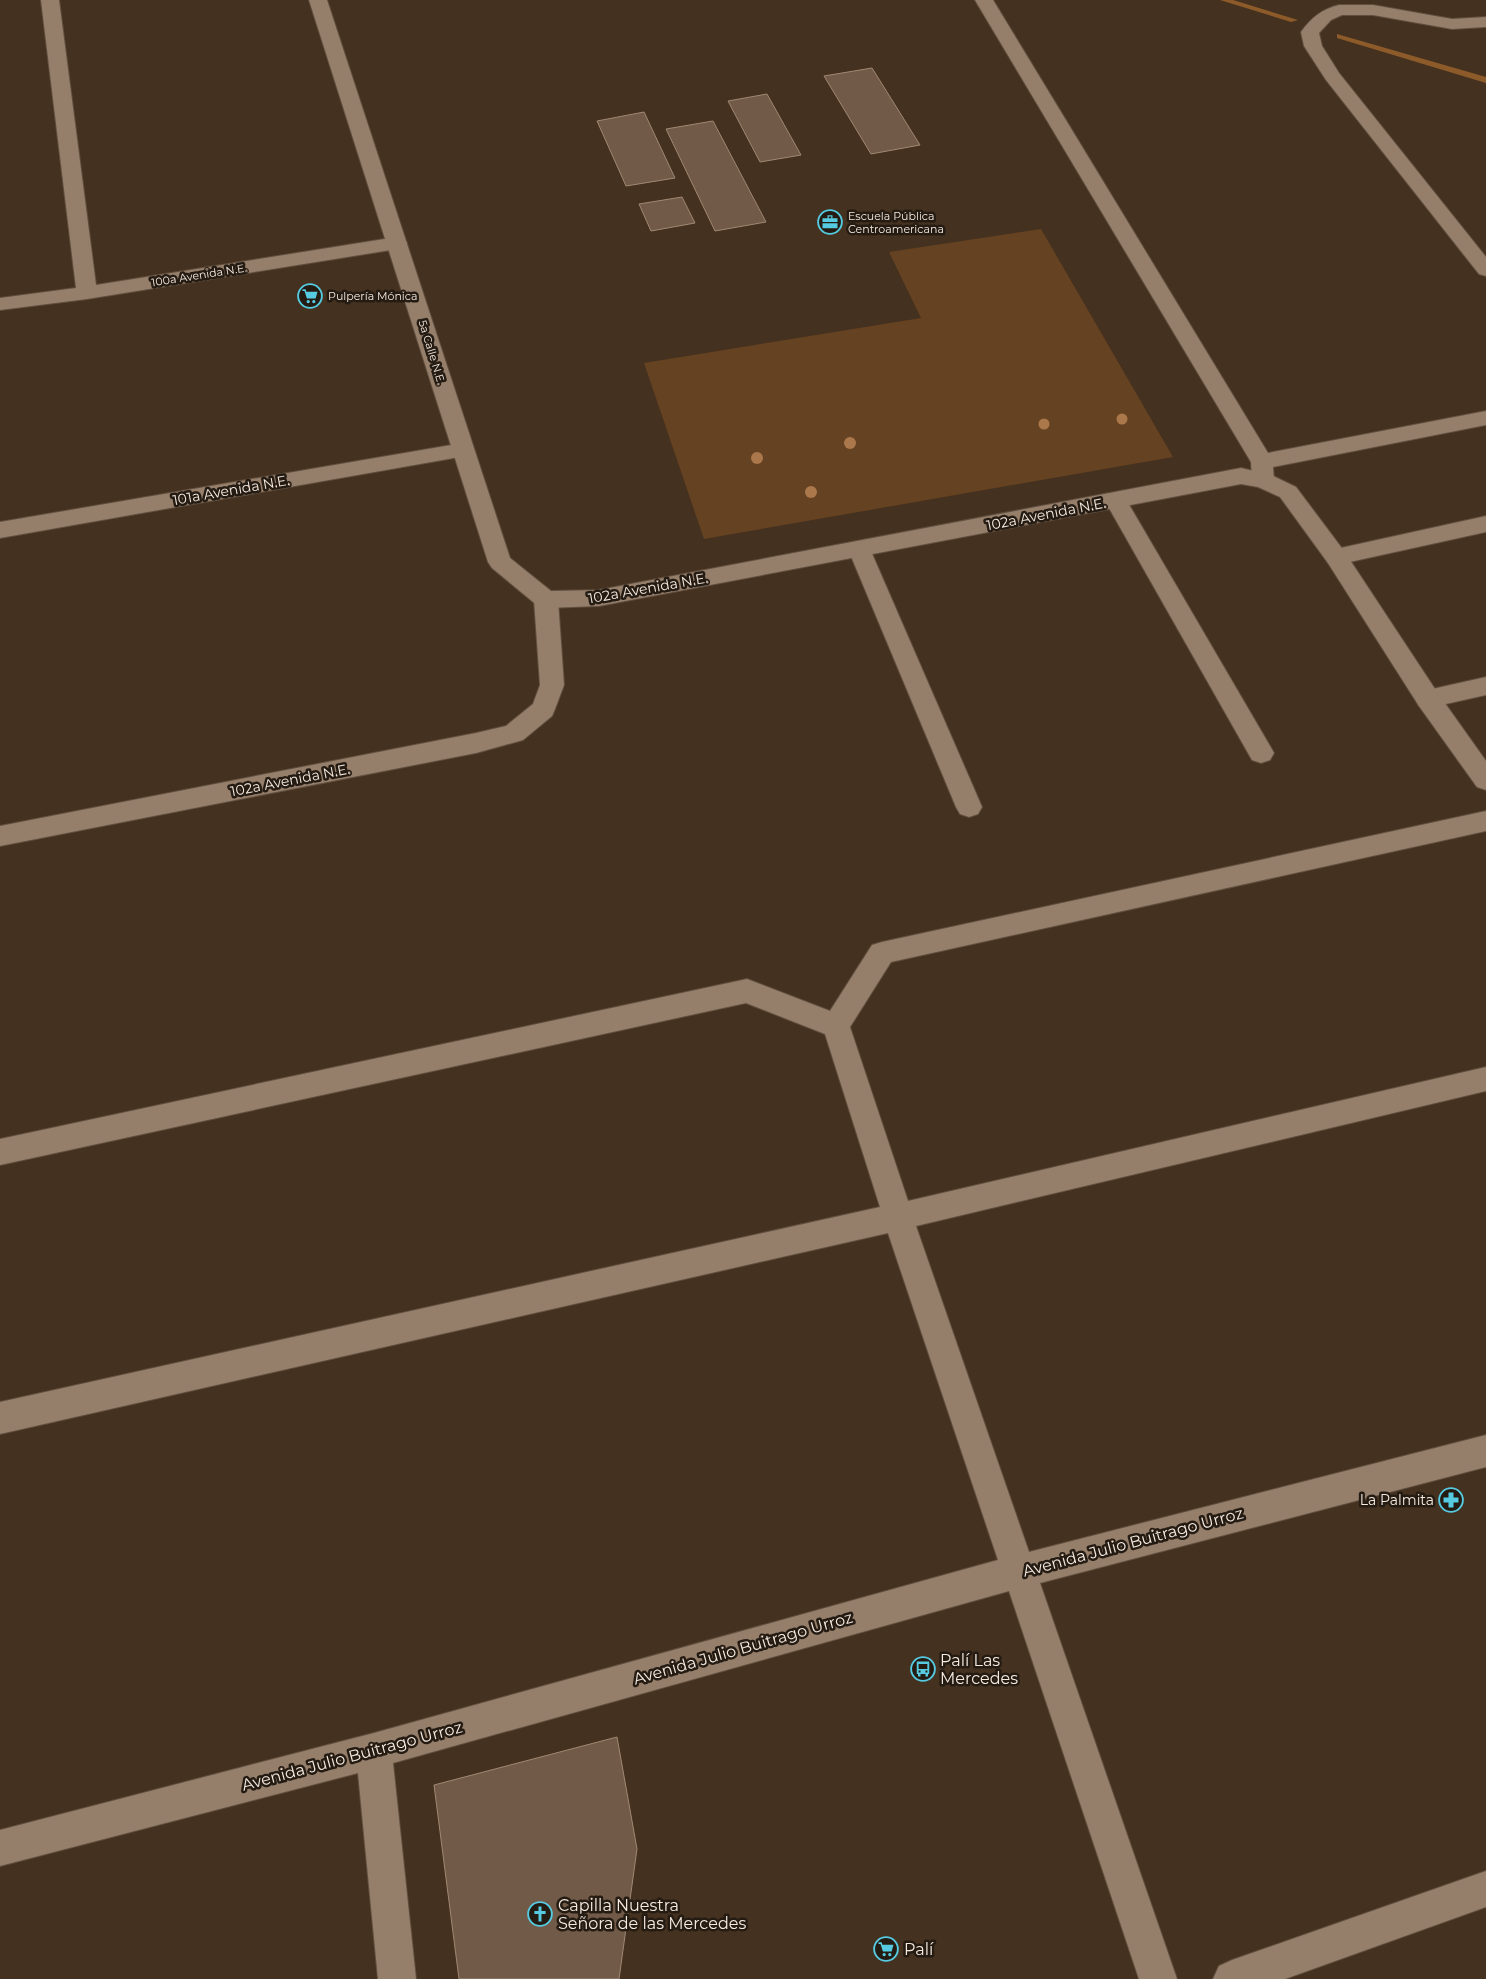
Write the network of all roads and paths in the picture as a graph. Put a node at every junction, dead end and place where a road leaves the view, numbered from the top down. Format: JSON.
{"nodes":[{"id":1,"x":50,"y":0,"type":"edge"},
{"id":2,"x":318,"y":0,"type":"edge"},
{"id":3,"x":984,"y":0,"type":"edge"},
{"id":4,"x":1397,"y":0,"type":"edge"},
{"id":5,"x":1414,"y":19,"type":"junction"},
{"id":6,"x":1486,"y":22,"type":"edge"},
{"id":7,"x":397,"y":243,"type":"junction"},
{"id":8,"x":1486,"y":270,"type":"edge"},
{"id":9,"x":87,"y":293,"type":"junction"},
{"id":10,"x":0,"y":304,"type":"edge"},
{"id":11,"x":1486,"y":418,"type":"edge"},
{"id":12,"x":462,"y":450,"type":"junction"},
{"id":13,"x":1262,"y":471,"type":"junction"},
{"id":14,"x":1116,"y":500,"type":"junction"},
{"id":15,"x":1486,"y":524,"type":"edge"},
{"id":16,"x":0,"y":530,"type":"edge"},
{"id":17,"x":859,"y":549,"type":"junction"},
{"id":18,"x":1336,"y":556,"type":"junction"},
{"id":19,"x":546,"y":600,"type":"junction"},
{"id":20,"x":1486,"y":686,"type":"edge"},
{"id":21,"x":1428,"y":699,"type":"junction"},
{"id":22,"x":1261,"y":753,"type":"dead end"},
{"id":23,"x":1486,"y":780,"type":"edge"},
{"id":24,"x":969,"y":807,"type":"dead end"},
{"id":25,"x":1486,"y":822,"type":"edge"},
{"id":26,"x":0,"y":836,"type":"edge"},
{"id":27,"x":836,"y":1026,"type":"junction"},
{"id":28,"x":1486,"y":1079,"type":"edge"},
{"id":29,"x":0,"y":1152,"type":"edge"},
{"id":30,"x":898,"y":1217,"type":"junction"},
{"id":31,"x":0,"y":1418,"type":"edge"},
{"id":32,"x":1486,"y":1451,"type":"edge"},
{"id":33,"x":1020,"y":1571,"type":"junction"},
{"id":34,"x":374,"y":1751,"type":"junction"},
{"id":35,"x":0,"y":1848,"type":"edge"},
{"id":36,"x":1486,"y":1889,"type":"edge"},
{"id":37,"x":397,"y":1979,"type":"edge"},
{"id":38,"x":1158,"y":1979,"type":"edge"},
{"id":39,"x":1232,"y":1979,"type":"edge"}],
"edges":[{"from":1,"to":9,"type":"street"},
{"from":2,"to":7,"type":"street","name":"5a Calle N.E."},
{"from":3,"to":13,"type":"street"},
{"from":4,"to":5,"type":"street"},
{"from":5,"to":6,"type":"street"},
{"from":5,"to":8,"type":"street"},
{"from":7,"to":9,"type":"street","name":"100a Avenida N.E."},
{"from":7,"to":12,"type":"street","name":"5a Calle N.E."},
{"from":9,"to":10,"type":"street","name":"100a Avenida N.E."},
{"from":11,"to":13,"type":"street"},
{"from":12,"to":16,"type":"street","name":"101a Avenida N.E."},
{"from":12,"to":19,"type":"street","name":"5a Calle N.E."},
{"from":13,"to":14,"type":"street","name":"102a Avenida N.E."},
{"from":13,"to":18,"type":"street"},
{"from":14,"to":17,"type":"street","name":"102a Avenida N.E."},
{"from":14,"to":22,"type":"street"},
{"from":15,"to":18,"type":"street"},
{"from":17,"to":19,"type":"street","name":"102a Avenida N.E."},
{"from":17,"to":24,"type":"street"},
{"from":18,"to":21,"type":"street"},
{"from":19,"to":26,"type":"street","name":"102a Avenida N.E."},
{"from":20,"to":21,"type":"street"},
{"from":21,"to":23,"type":"street"},
{"from":25,"to":27,"type":"street"},
{"from":27,"to":29,"type":"street"},
{"from":27,"to":30,"type":"street"},
{"from":28,"to":30,"type":"street"},
{"from":30,"to":31,"type":"street"},
{"from":30,"to":33,"type":"street"},
{"from":32,"to":33,"type":"street","name":"Avenida Julio Buitrago Urroz"},
{"from":33,"to":34,"type":"street","name":"Avenida Julio Buitrago Urroz"},
{"from":33,"to":38,"type":"street"},
{"from":34,"to":35,"type":"street","name":"Avenida Julio Buitrago Urroz"},
{"from":34,"to":37,"type":"street"},
{"from":36,"to":39,"type":"street"}]}
